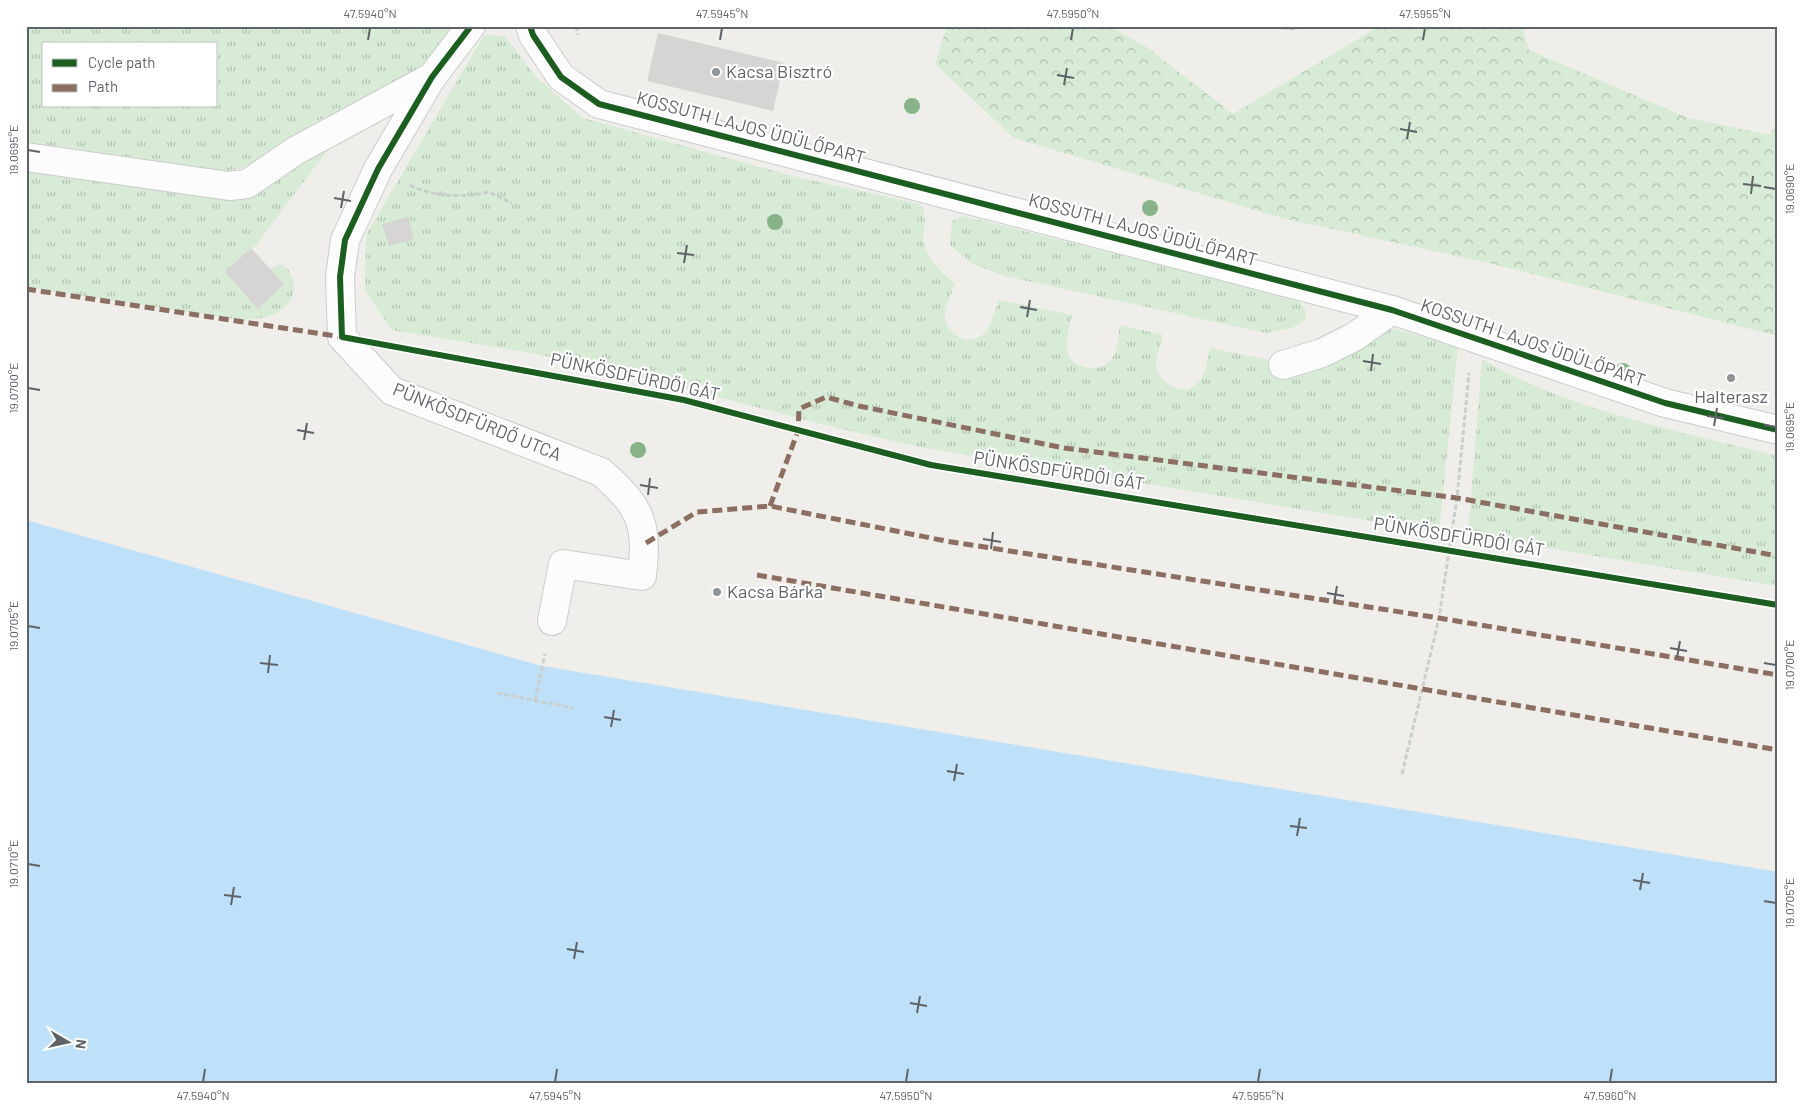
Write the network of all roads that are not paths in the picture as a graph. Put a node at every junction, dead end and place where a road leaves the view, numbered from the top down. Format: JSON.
{"nodes":[{"id":1,"x":471,"y":26,"type":"edge"},
{"id":2,"x":530,"y":26,"type":"edge"},
{"id":3,"x":432,"y":77,"type":"junction"},
{"id":4,"x":26,"y":156,"type":"edge"},
{"id":5,"x":1392,"y":310,"type":"junction"},
{"id":6,"x":1283,"y":365,"type":"dead end"},
{"id":7,"x":1778,"y":430,"type":"edge"},
{"id":8,"x":552,"y":621,"type":"dead end"}],
"edges":[{"from":1,"to":3,"type":"street","name":"PÜNKÖSDFÜRDŐ UTCA"},
{"from":2,"to":5,"type":"street","name":"KOSSUTH LAJOS ÜDÜLŐPART"},
{"from":3,"to":4,"type":"street"},
{"from":3,"to":8,"type":"street","name":"PÜNKÖSDFÜRDŐ UTCA"},
{"from":5,"to":6,"type":"street"},
{"from":5,"to":7,"type":"street","name":"KOSSUTH LAJOS ÜDÜLŐPART"}]}
